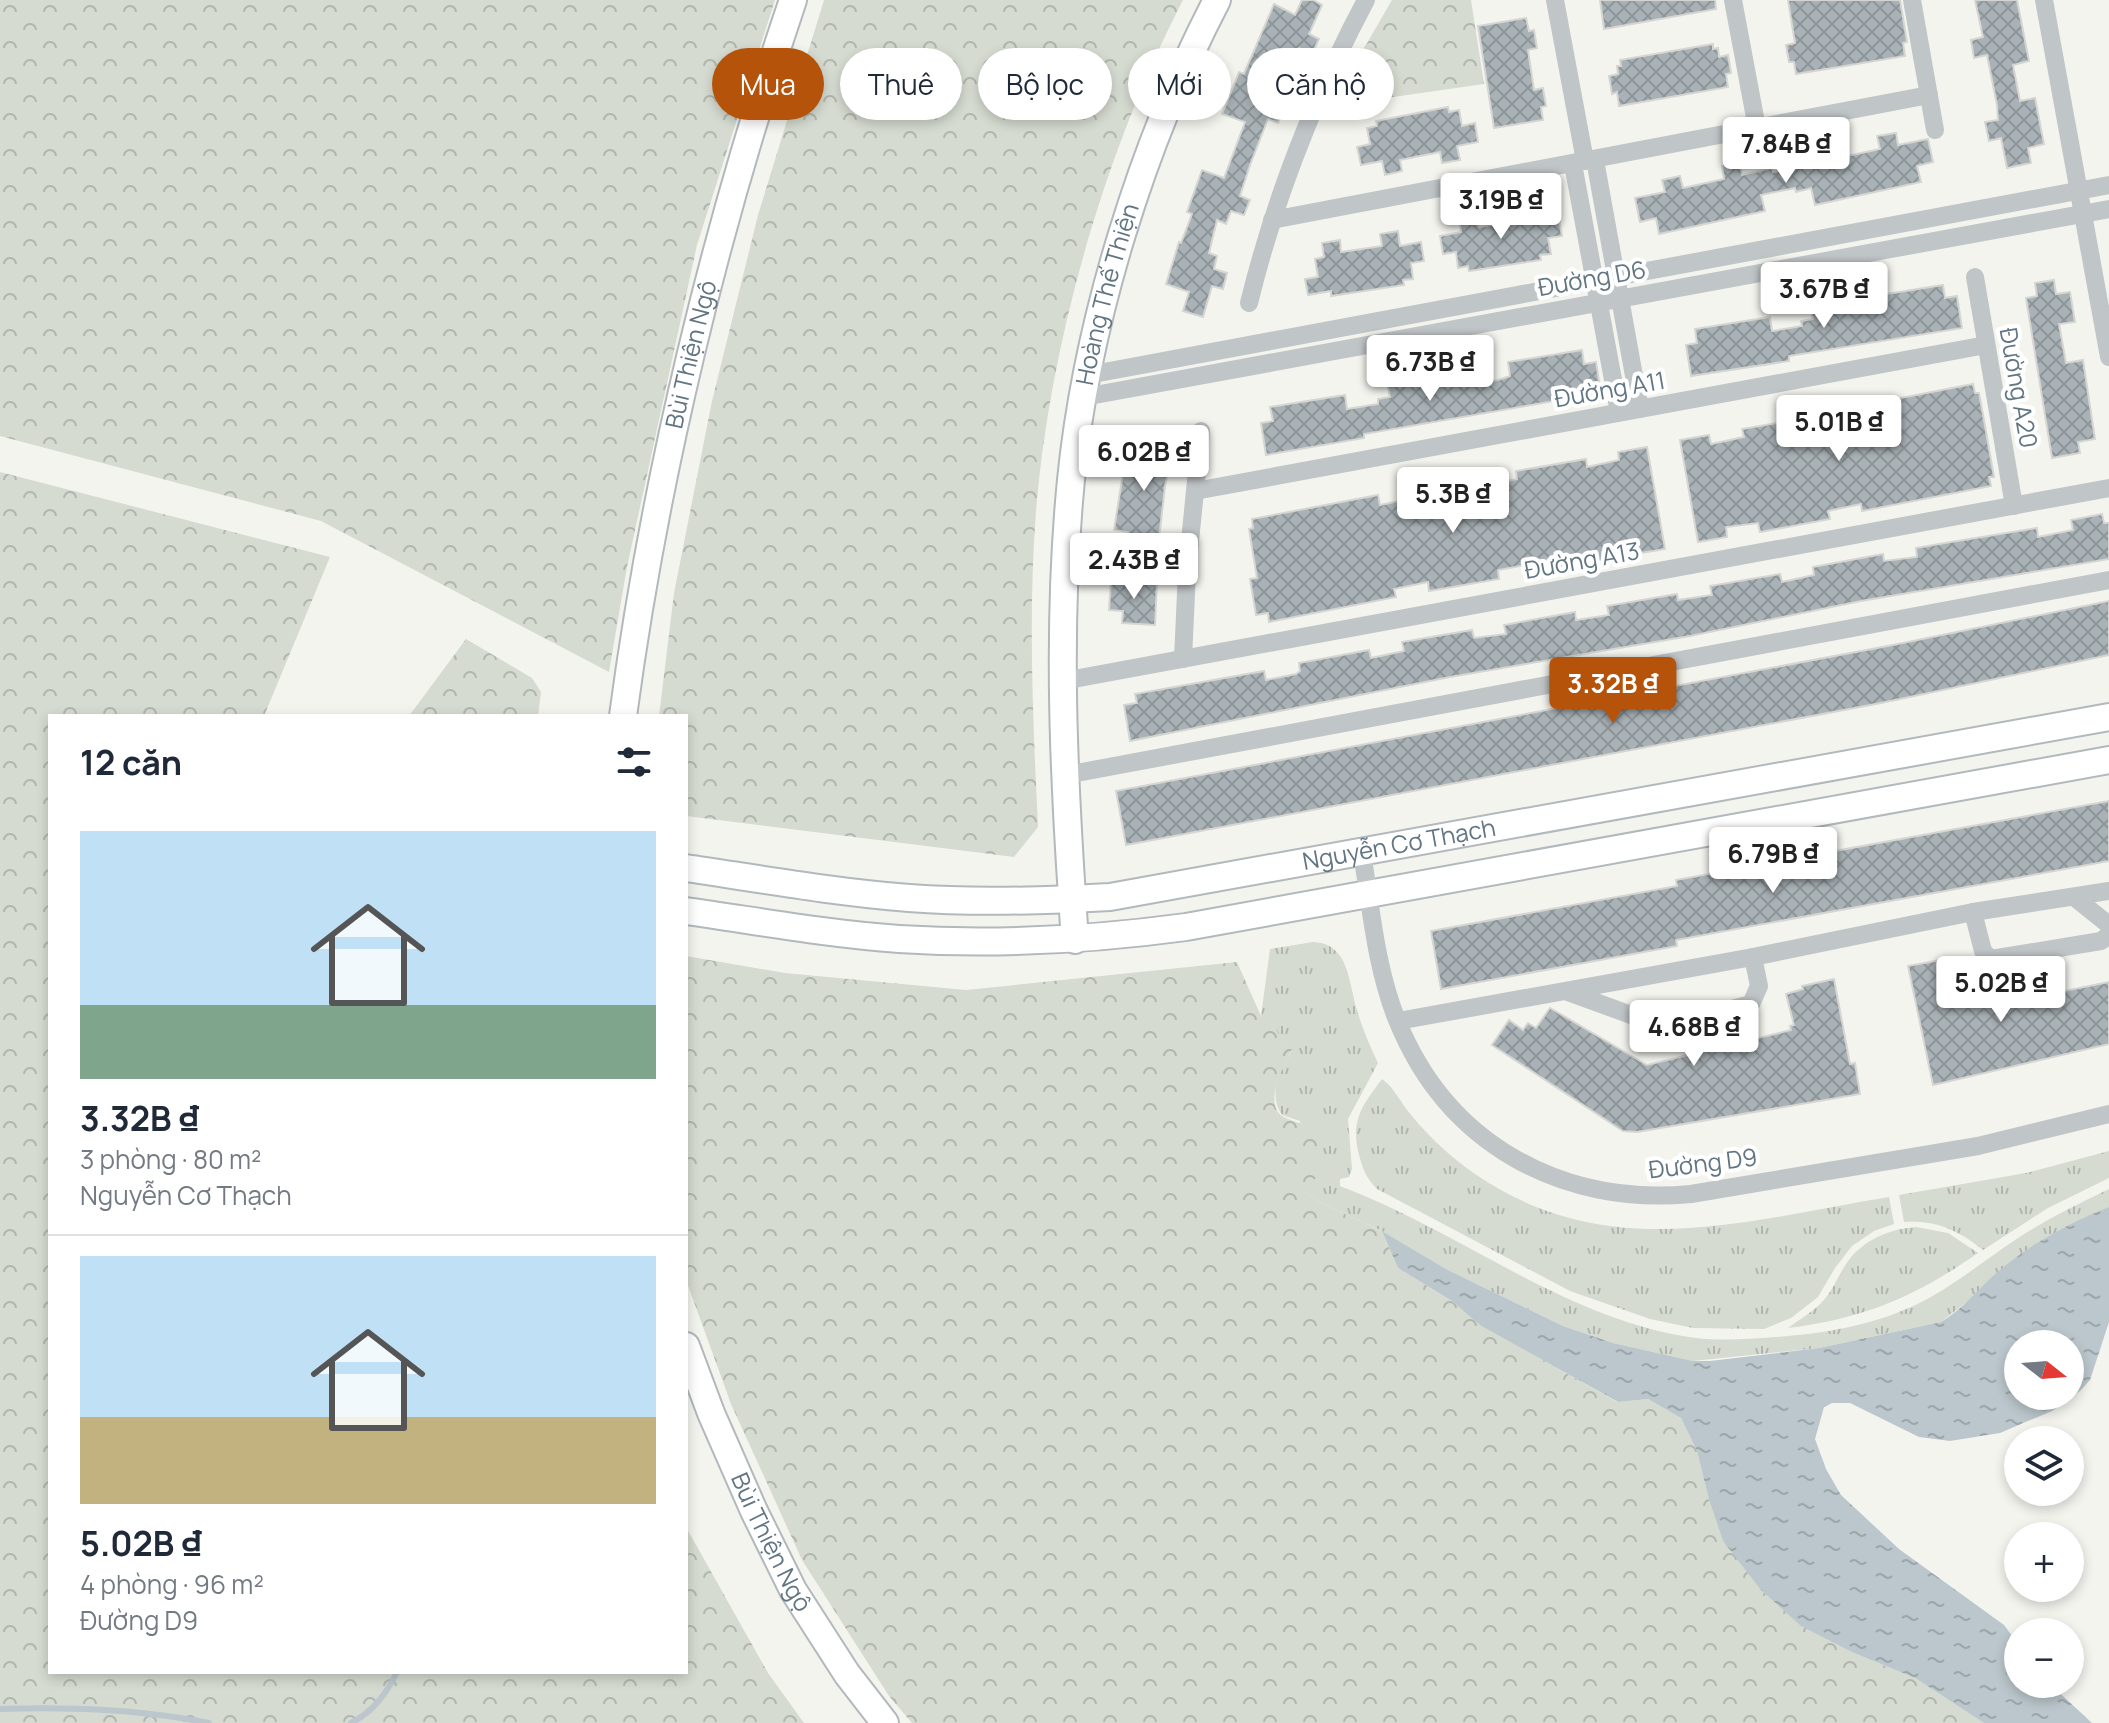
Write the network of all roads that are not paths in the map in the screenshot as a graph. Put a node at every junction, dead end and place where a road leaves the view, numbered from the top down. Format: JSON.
{"nodes":[{"id":1,"x":793,"y":0,"type":"edge"},
{"id":2,"x":1217,"y":0,"type":"edge"},
{"id":3,"x":1366,"y":0,"type":"edge"},
{"id":4,"x":1555,"y":0,"type":"edge"},
{"id":5,"x":1733,"y":0,"type":"edge"},
{"id":6,"x":1912,"y":0,"type":"edge"},
{"id":7,"x":2044,"y":0,"type":"edge"},
{"id":8,"x":1929,"y":95,"type":"junction"},
{"id":9,"x":1757,"y":128,"type":"junction"},
{"id":10,"x":1935,"y":130,"type":"dead end"},
{"id":11,"x":1584,"y":162,"type":"junction"},
{"id":12,"x":2109,"y":185,"type":"edge"},
{"id":13,"x":2079,"y":190,"type":"junction"},
{"id":14,"x":2109,"y":209,"type":"edge"},
{"id":15,"x":2083,"y":213,"type":"junction"},
{"id":16,"x":1272,"y":220,"type":"junction"},
{"id":17,"x":1616,"y":277,"type":"junction"},
{"id":18,"x":1975,"y":277,"type":"dead end"},
{"id":19,"x":1594,"y":281,"type":"junction"},
{"id":20,"x":1620,"y":299,"type":"junction"},
{"id":21,"x":1249,"y":303,"type":"dead end"},
{"id":22,"x":1598,"y":303,"type":"junction"},
{"id":23,"x":1986,"y":345,"type":"junction"},
{"id":24,"x":2109,"y":357,"type":"edge"},
{"id":25,"x":1086,"y":386,"type":"junction"},
{"id":26,"x":1640,"y":409,"type":"junction"},
{"id":27,"x":1619,"y":412,"type":"junction"},
{"id":28,"x":1201,"y":431,"type":"dead end"},
{"id":29,"x":2109,"y":488,"type":"edge"},
{"id":30,"x":1195,"y":491,"type":"junction"},
{"id":31,"x":2014,"y":506,"type":"junction"},
{"id":32,"x":2109,"y":580,"type":"edge"},
{"id":33,"x":1183,"y":659,"type":"junction"},
{"id":34,"x":1063,"y":681,"type":"junction"},
{"id":35,"x":623,"y":714,"type":"edge"},
{"id":36,"x":2109,"y":717,"type":"edge"},
{"id":37,"x":2109,"y":760,"type":"edge"},
{"id":38,"x":1066,"y":775,"type":"junction"},
{"id":39,"x":1362,"y":853,"type":"junction"},
{"id":40,"x":688,"y":868,"type":"edge"},
{"id":41,"x":2109,"y":891,"type":"edge"},
{"id":42,"x":1369,"y":895,"type":"junction"},
{"id":43,"x":2074,"y":897,"type":"junction"},
{"id":44,"x":1072,"y":900,"type":"junction"},
{"id":45,"x":688,"y":911,"type":"edge"},
{"id":46,"x":1973,"y":912,"type":"junction"},
{"id":47,"x":2109,"y":925,"type":"edge"},
{"id":48,"x":2109,"y":935,"type":"edge"},
{"id":49,"x":1075,"y":940,"type":"junction"},
{"id":50,"x":1753,"y":957,"type":"junction"},
{"id":51,"x":1568,"y":992,"type":"junction"},
{"id":52,"x":1398,"y":1021,"type":"junction"},
{"id":53,"x":2109,"y":1114,"type":"edge"},
{"id":54,"x":688,"y":1351,"type":"edge"},
{"id":55,"x":885,"y":1723,"type":"edge"}],
"edges":[{"from":1,"to":35,"type":"main road","name":"Bùi Thiện Ngộ"},
{"from":2,"to":25,"type":"main road","name":"Hoàng Thế Thiện"},
{"from":3,"to":16,"type":"street"},
{"from":4,"to":11,"type":"street"},
{"from":5,"to":9,"type":"street"},
{"from":6,"to":8,"type":"street"},
{"from":7,"to":13,"type":"street"},
{"from":8,"to":9,"type":"street"},
{"from":8,"to":10,"type":"street"},
{"from":9,"to":11,"type":"street"},
{"from":11,"to":16,"type":"street"},
{"from":11,"to":17,"type":"street"},
{"from":11,"to":19,"type":"street"},
{"from":12,"to":13,"type":"street","name":"Đường D6"},
{"from":13,"to":15,"type":"street"},
{"from":13,"to":17,"type":"street","name":"Đường D6"},
{"from":14,"to":15,"type":"street","name":"Đường D6"},
{"from":15,"to":20,"type":"street","name":"Đường D6"},
{"from":15,"to":24,"type":"street"},
{"from":16,"to":21,"type":"street"},
{"from":17,"to":19,"type":"street","name":"Đường D6"},
{"from":17,"to":20,"type":"street"},
{"from":18,"to":23,"type":"street","name":"Đường A20"},
{"from":19,"to":22,"type":"street"},
{"from":19,"to":25,"type":"street","name":"Đường D6"},
{"from":20,"to":22,"type":"street","name":"Đường D6"},
{"from":20,"to":26,"type":"street"},
{"from":22,"to":25,"type":"street","name":"Đường D6"},
{"from":22,"to":27,"type":"street"},
{"from":23,"to":26,"type":"street","name":"Đường A11"},
{"from":23,"to":31,"type":"street","name":"Đường A20"},
{"from":25,"to":34,"type":"main road","name":"Hoàng Thế Thiện"},
{"from":26,"to":27,"type":"street","name":"Đường A11"},
{"from":27,"to":30,"type":"street","name":"Đường A11"},
{"from":28,"to":30,"type":"street"},
{"from":29,"to":31,"type":"street","name":"Đường A13"},
{"from":30,"to":33,"type":"street"},
{"from":31,"to":33,"type":"street","name":"Đường A13"},
{"from":32,"to":38,"type":"street"},
{"from":33,"to":34,"type":"street","name":"Đường A13"},
{"from":34,"to":38,"type":"main road","name":"Hoàng Thế Thiện"},
{"from":36,"to":39,"type":"main road","name":"Nguyễn Cơ Thạch"},
{"from":37,"to":42,"type":"main road","name":"Nguyễn Cơ Thạch"},
{"from":38,"to":44,"type":"main road","name":"Hoàng Thế Thiện"},
{"from":39,"to":42,"type":"street","name":"Đường D9"},
{"from":39,"to":44,"type":"main road","name":"Nguyễn Cơ Thạch"},
{"from":40,"to":44,"type":"main road","name":"Nguyễn Cơ Thạch"},
{"from":41,"to":43,"type":"street"},
{"from":42,"to":49,"type":"main road","name":"Nguyễn Cơ Thạch"},
{"from":42,"to":52,"type":"street","name":"Đường D9"},
{"from":43,"to":46,"type":"street"},
{"from":43,"to":47,"type":"street"},
{"from":44,"to":49,"type":"main road","name":"Hoàng Thế Thiện"},
{"from":45,"to":49,"type":"main road","name":"Nguyễn Cơ Thạch"},
{"from":46,"to":48,"type":"street"},
{"from":46,"to":50,"type":"street"},
{"from":50,"to":51,"type":"street"},
{"from":50,"to":51,"type":"street"},
{"from":51,"to":52,"type":"street"},
{"from":52,"to":53,"type":"street","name":"Đường D9"},
{"from":54,"to":55,"type":"main road","name":"Bùi Thiện Ngộ"}]}
